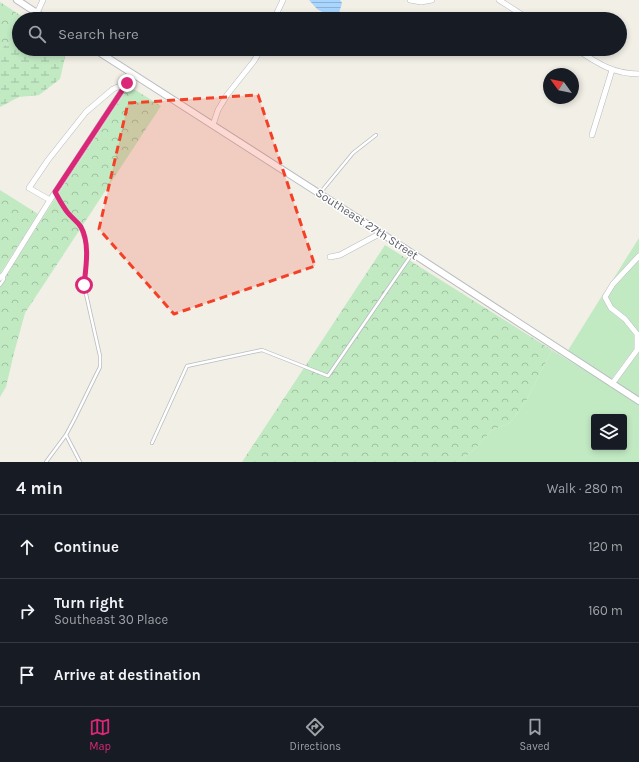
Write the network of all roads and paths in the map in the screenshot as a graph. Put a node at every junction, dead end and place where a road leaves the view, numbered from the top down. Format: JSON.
{"nodes":[{"id":1,"x":17,"y":0,"type":"edge"},
{"id":2,"x":44,"y":0,"type":"edge"},
{"id":3,"x":283,"y":0,"type":"edge"},
{"id":4,"x":410,"y":0,"type":"edge"},
{"id":5,"x":432,"y":0,"type":"edge"},
{"id":6,"x":499,"y":0,"type":"edge"},
{"id":7,"x":35,"y":12,"type":"edge"},
{"id":8,"x":38,"y":12,"type":"edge"},
{"id":9,"x":277,"y":12,"type":"edge"},
{"id":10,"x":518,"y":12,"type":"edge"},
{"id":11,"x":105,"y":56,"type":"edge"},
{"id":12,"x":257,"y":56,"type":"edge"},
{"id":13,"x":588,"y":56,"type":"edge"},
{"id":14,"x":612,"y":70,"type":"junction"},
{"id":15,"x":133,"y":74,"type":"junction"},
{"id":16,"x":639,"y":74,"type":"edge"},
{"id":17,"x":127,"y":83,"type":"junction"},
{"id":18,"x":213,"y":125,"type":"junction"},
{"id":19,"x":376,"y":135,"type":"dead end"},
{"id":20,"x":592,"y":135,"type":"dead end"},
{"id":21,"x":55,"y":192,"type":"junction"},
{"id":22,"x":320,"y":194,"type":"junction"},
{"id":23,"x":50,"y":200,"type":"junction"},
{"id":24,"x":381,"y":233,"type":"junction"},
{"id":25,"x":412,"y":254,"type":"junction"},
{"id":26,"x":639,"y":256,"type":"edge"},
{"id":27,"x":330,"y":257,"type":"dead end"},
{"id":28,"x":2,"y":276,"type":"edge"},
{"id":29,"x":0,"y":285,"type":"edge"},
{"id":30,"x":612,"y":384,"type":"junction"},
{"id":31,"x":639,"y":401,"type":"edge"},
{"id":32,"x":66,"y":436,"type":"junction"},
{"id":33,"x":152,"y":443,"type":"dead end"},
{"id":34,"x":46,"y":462,"type":"edge"},
{"id":35,"x":80,"y":462,"type":"edge"}],
"edges":[{"from":1,"to":7,"type":"street"},
{"from":2,"to":8,"type":"street"},
{"from":3,"to":9,"type":"street"},
{"from":4,"to":5,"type":"street"},
{"from":6,"to":10,"type":"street"},
{"from":11,"to":15,"type":"street","name":"Southeast 27th Street"},
{"from":12,"to":18,"type":"street"},
{"from":13,"to":14,"type":"street"},
{"from":14,"to":16,"type":"street"},
{"from":14,"to":20,"type":"street"},
{"from":15,"to":17,"type":"street"},
{"from":15,"to":18,"type":"street","name":"Southeast 27th Street"},
{"from":17,"to":21,"type":"street"},
{"from":17,"to":23,"type":"street"},
{"from":18,"to":22,"type":"street","name":"Southeast 27th Street"},
{"from":19,"to":22,"type":"lane"},
{"from":21,"to":23,"type":"street"},
{"from":21,"to":32,"type":"lane"},
{"from":22,"to":24,"type":"street","name":"Southeast 27th Street"},
{"from":23,"to":28,"type":"street"},
{"from":24,"to":25,"type":"street","name":"Southeast 27th Street"},
{"from":24,"to":27,"type":"street"},
{"from":25,"to":30,"type":"street","name":"Southeast 27th Street"},
{"from":25,"to":33,"type":"lane"},
{"from":26,"to":30,"type":"street"},
{"from":28,"to":29,"type":"lane"},
{"from":30,"to":31,"type":"street","name":"Southeast 27th Street"},
{"from":32,"to":34,"type":"lane"},
{"from":32,"to":35,"type":"lane"}]}
